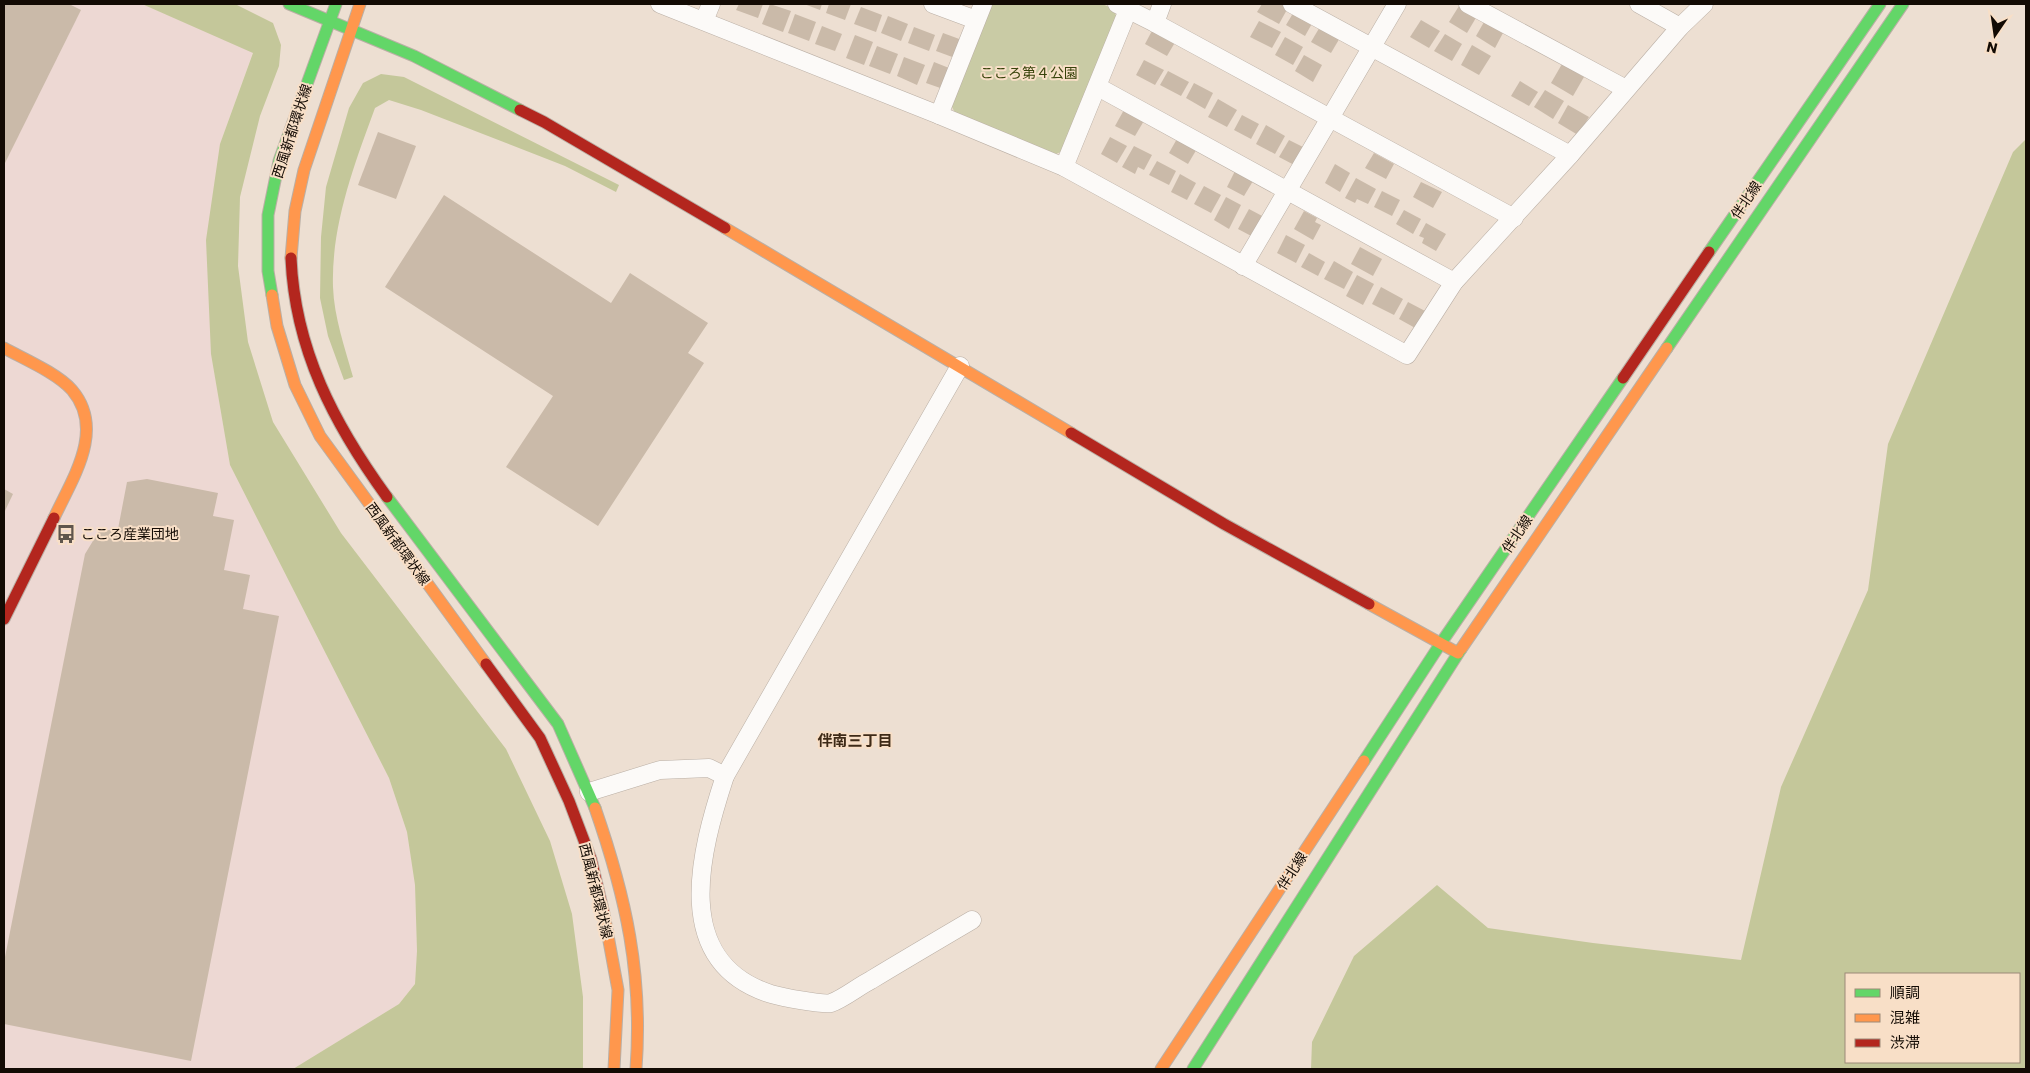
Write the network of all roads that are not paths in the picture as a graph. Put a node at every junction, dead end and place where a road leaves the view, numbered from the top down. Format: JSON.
{"nodes":[{"id":1,"x":289,"y":4,"type":"edge"},
{"id":2,"x":336,"y":4,"type":"edge"},
{"id":3,"x":360,"y":4,"type":"edge"},
{"id":4,"x":660,"y":4,"type":"edge"},
{"id":5,"x":711,"y":4,"type":"edge"},
{"id":6,"x":933,"y":4,"type":"edge"},
{"id":7,"x":1162,"y":4,"type":"edge"},
{"id":8,"x":1292,"y":4,"type":"edge"},
{"id":9,"x":1397,"y":4,"type":"edge"},
{"id":10,"x":1468,"y":4,"type":"edge"},
{"id":11,"x":1639,"y":4,"type":"edge"},
{"id":12,"x":1704,"y":4,"type":"edge"},
{"id":13,"x":1880,"y":4,"type":"edge"},
{"id":14,"x":1903,"y":4,"type":"edge"},
{"id":15,"x":1122,"y":7,"type":"edge"},
{"id":16,"x":979,"y":12,"type":"edge"},
{"id":17,"x":704,"y":21,"type":"junction"},
{"id":18,"x":330,"y":22,"type":"junction"},
{"id":19,"x":1154,"y":22,"type":"junction"},
{"id":20,"x":1680,"y":27,"type":"junction"},
{"id":21,"x":351,"y":30,"type":"junction"},
{"id":22,"x":1372,"y":47,"type":"junction"},
{"id":23,"x":1098,"y":87,"type":"junction"},
{"id":24,"x":1626,"y":89,"type":"junction"},
{"id":25,"x":939,"y":114,"type":"junction"},
{"id":26,"x":1330,"y":119,"type":"junction"},
{"id":27,"x":1570,"y":155,"type":"junction"},
{"id":28,"x":1064,"y":167,"type":"junction"},
{"id":29,"x":1287,"y":190,"type":"junction"},
{"id":30,"x":1514,"y":218,"type":"junction"},
{"id":31,"x":1244,"y":266,"type":"junction"},
{"id":32,"x":1454,"y":282,"type":"junction"},
{"id":33,"x":4,"y":348,"type":"edge"},
{"id":34,"x":960,"y":366,"type":"junction"},
{"id":35,"x":4,"y":619,"type":"edge"},
{"id":36,"x":1442,"y":643,"type":"junction"},
{"id":37,"x":1458,"y":653,"type":"junction"},
{"id":38,"x":725,"y":776,"type":"junction"},
{"id":39,"x":588,"y":792,"type":"junction"},
{"id":40,"x":972,"y":920,"type":"dead end"},
{"id":41,"x":614,"y":1069,"type":"edge"},
{"id":42,"x":636,"y":1069,"type":"edge"},
{"id":43,"x":1161,"y":1069,"type":"edge"},
{"id":44,"x":1193,"y":1069,"type":"edge"}],
"edges":[{"from":1,"to":18,"type":"street"},
{"from":2,"to":18,"type":"street","name":"西風新都環状線"},
{"from":3,"to":21,"type":"street","name":"西風新都環状線"},
{"from":4,"to":17,"type":"street"},
{"from":5,"to":17,"type":"street"},
{"from":6,"to":16,"type":"street"},
{"from":7,"to":19,"type":"street"},
{"from":8,"to":22,"type":"street"},
{"from":9,"to":22,"type":"street"},
{"from":10,"to":24,"type":"street"},
{"from":11,"to":20,"type":"street"},
{"from":12,"to":20,"type":"street"},
{"from":13,"to":36,"type":"street","name":"伴北線"},
{"from":14,"to":37,"type":"street","name":"伴北線"},
{"from":15,"to":19,"type":"street"},
{"from":15,"to":23,"type":"street"},
{"from":16,"to":25,"type":"street"},
{"from":17,"to":25,"type":"street"},
{"from":18,"to":21,"type":"street"},
{"from":18,"to":41,"type":"street","name":"西風新都環状線"},
{"from":19,"to":26,"type":"street"},
{"from":20,"to":24,"type":"street"},
{"from":21,"to":34,"type":"street"},
{"from":21,"to":39,"type":"street","name":"西風新都環状線"},
{"from":22,"to":26,"type":"street"},
{"from":22,"to":27,"type":"street"},
{"from":23,"to":28,"type":"street"},
{"from":23,"to":29,"type":"street"},
{"from":24,"to":27,"type":"street"},
{"from":25,"to":28,"type":"street"},
{"from":26,"to":29,"type":"street"},
{"from":26,"to":30,"type":"street"},
{"from":27,"to":30,"type":"street"},
{"from":28,"to":31,"type":"street"},
{"from":29,"to":31,"type":"street"},
{"from":29,"to":32,"type":"street"},
{"from":30,"to":32,"type":"street"},
{"from":31,"to":32,"type":"street"},
{"from":33,"to":35,"type":"street"},
{"from":34,"to":36,"type":"street"},
{"from":34,"to":38,"type":"street"},
{"from":36,"to":37,"type":"street"},
{"from":36,"to":43,"type":"street","name":"伴北線"},
{"from":37,"to":44,"type":"street","name":"伴北線"},
{"from":38,"to":39,"type":"street"},
{"from":38,"to":40,"type":"street"},
{"from":39,"to":42,"type":"street","name":"西風新都環状線"}]}
